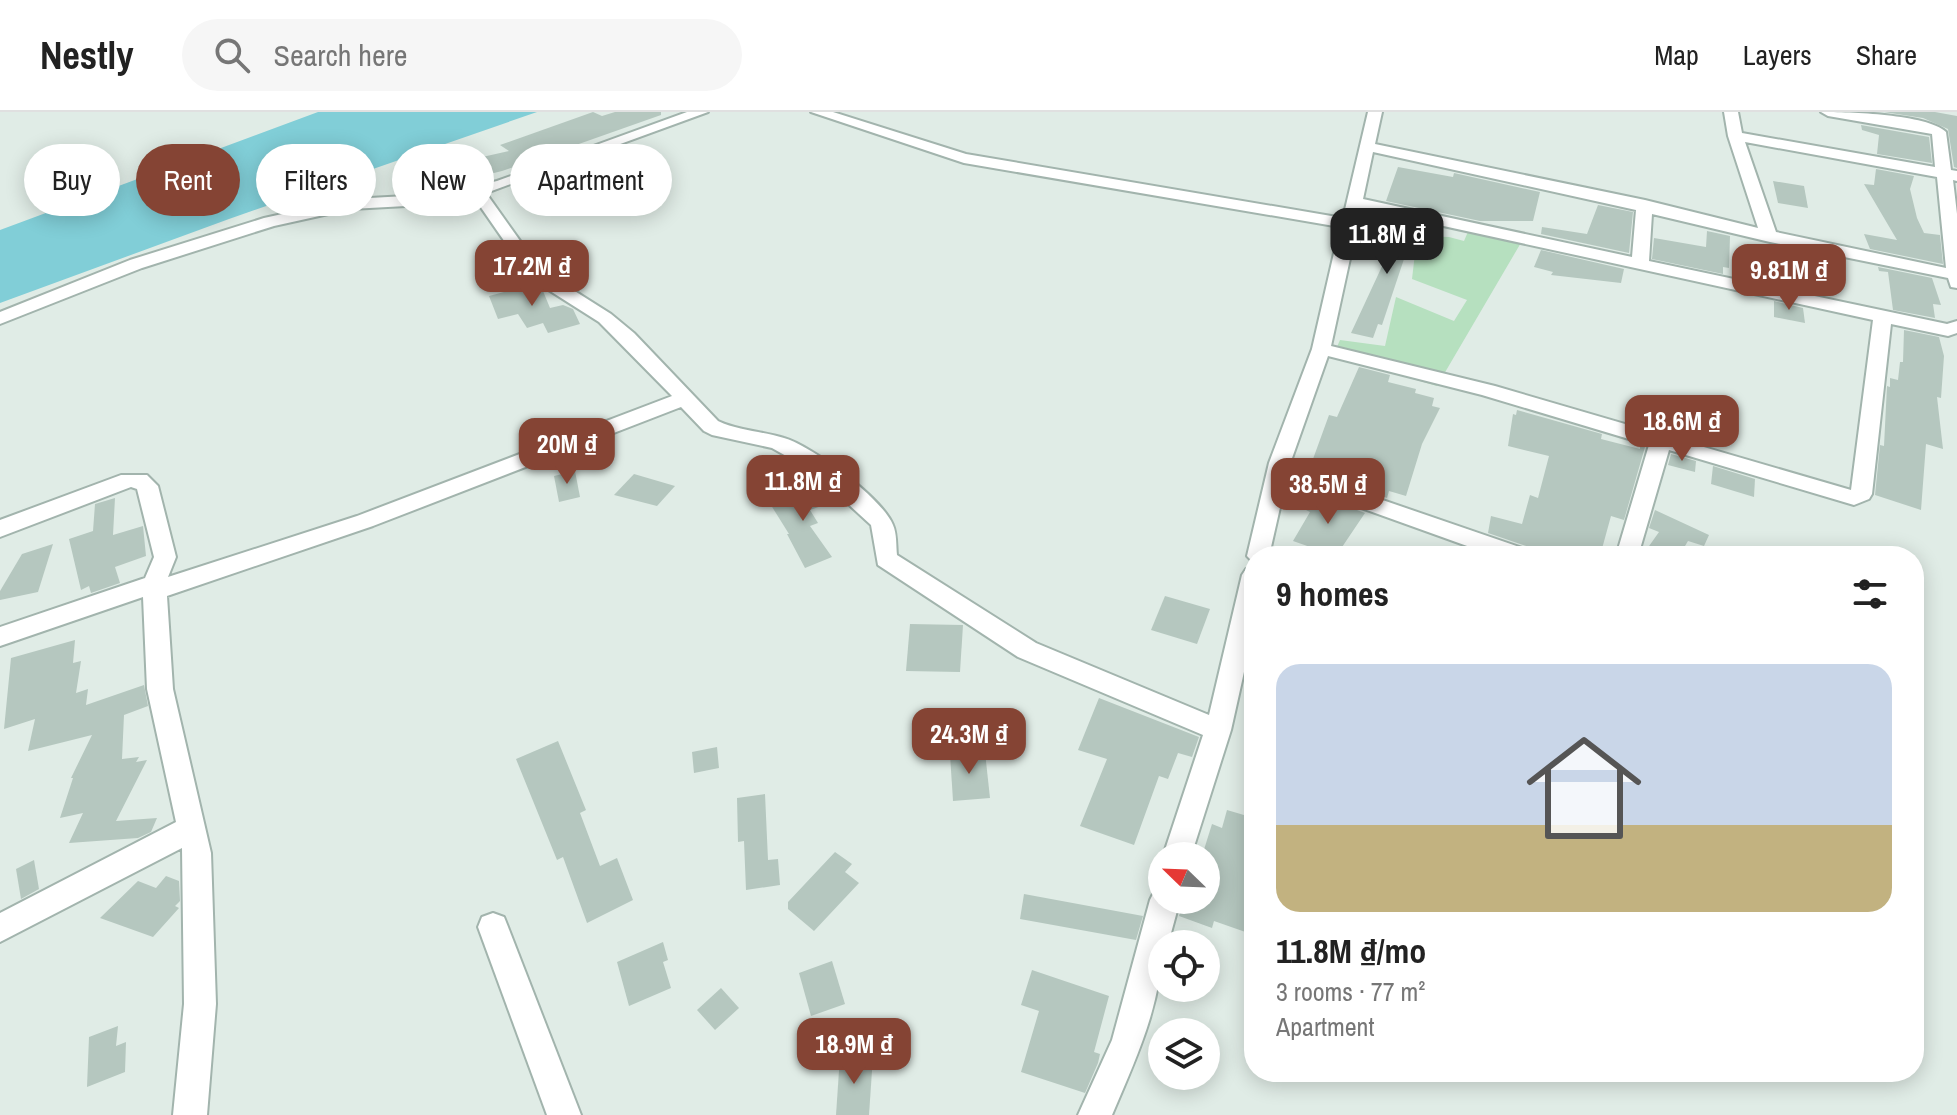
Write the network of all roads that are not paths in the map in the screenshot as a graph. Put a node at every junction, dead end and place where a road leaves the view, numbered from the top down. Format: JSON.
{"nodes":[{"id":1,"x":701,"y":112,"type":"edge"},
{"id":2,"x":818,"y":112,"type":"edge"},
{"id":3,"x":1375,"y":112,"type":"edge"},
{"id":4,"x":1731,"y":112,"type":"edge"},
{"id":5,"x":1828,"y":112,"type":"edge"},
{"id":6,"x":1735,"y":136,"type":"junction"},
{"id":7,"x":1370,"y":147,"type":"junction"},
{"id":8,"x":1950,"y":174,"type":"edge"},
{"id":9,"x":494,"y":186,"type":"edge"},
{"id":10,"x":392,"y":202,"type":"edge"},
{"id":11,"x":1355,"y":202,"type":"junction"},
{"id":12,"x":1645,"y":205,"type":"junction"},
{"id":13,"x":494,"y":215,"type":"edge"},
{"id":14,"x":1351,"y":224,"type":"junction"},
{"id":15,"x":1770,"y":237,"type":"junction"},
{"id":16,"x":1640,"y":263,"type":"junction"},
{"id":17,"x":1957,"y":275,"type":"edge"},
{"id":18,"x":1957,"y":283,"type":"edge"},
{"id":19,"x":1883,"y":317,"type":"junction"},
{"id":20,"x":0,"y":318,"type":"edge"},
{"id":21,"x":1957,"y":327,"type":"edge"},
{"id":22,"x":1321,"y":349,"type":"junction"},
{"id":23,"x":685,"y":398,"type":"junction"},
{"id":24,"x":1661,"y":440,"type":"junction"},
{"id":25,"x":1280,"y":463,"type":"junction"},
{"id":26,"x":0,"y":529,"type":"edge"},
{"id":27,"x":1260,"y":546,"type":"edge"},
{"id":28,"x":1491,"y":546,"type":"edge"},
{"id":29,"x":1628,"y":546,"type":"edge"},
{"id":30,"x":154,"y":588,"type":"junction"},
{"id":31,"x":1244,"y":618,"type":"edge"},
{"id":32,"x":0,"y":637,"type":"edge"},
{"id":33,"x":1218,"y":730,"type":"junction"},
{"id":34,"x":192,"y":828,"type":"junction"},
{"id":35,"x":1182,"y":842,"type":"edge"},
{"id":36,"x":1161,"y":914,"type":"edge"},
{"id":37,"x":493,"y":927,"type":"dead end"},
{"id":38,"x":0,"y":928,"type":"edge"},
{"id":39,"x":190,"y":1115,"type":"edge"},
{"id":40,"x":564,"y":1115,"type":"edge"},
{"id":41,"x":1095,"y":1115,"type":"edge"}],
"edges":[{"from":1,"to":9,"type":"street"},
{"from":2,"to":14,"type":"street"},
{"from":3,"to":7,"type":"street"},
{"from":4,"to":6,"type":"street"},
{"from":5,"to":8,"type":"street"},
{"from":6,"to":8,"type":"street"},
{"from":6,"to":15,"type":"street"},
{"from":7,"to":11,"type":"street"},
{"from":7,"to":12,"type":"street"},
{"from":8,"to":17,"type":"street"},
{"from":10,"to":20,"type":"street"},
{"from":11,"to":14,"type":"street"},
{"from":11,"to":16,"type":"street"},
{"from":12,"to":15,"type":"street"},
{"from":12,"to":16,"type":"street"},
{"from":13,"to":23,"type":"street"},
{"from":14,"to":22,"type":"street"},
{"from":15,"to":17,"type":"street"},
{"from":16,"to":19,"type":"street"},
{"from":17,"to":18,"type":"street"},
{"from":19,"to":21,"type":"street"},
{"from":19,"to":24,"type":"street"},
{"from":22,"to":24,"type":"street"},
{"from":22,"to":25,"type":"street"},
{"from":23,"to":30,"type":"street"},
{"from":23,"to":33,"type":"street"},
{"from":24,"to":29,"type":"street"},
{"from":25,"to":27,"type":"street"},
{"from":25,"to":28,"type":"street"},
{"from":26,"to":30,"type":"street"},
{"from":30,"to":32,"type":"street"},
{"from":30,"to":34,"type":"street"},
{"from":31,"to":33,"type":"street"},
{"from":33,"to":35,"type":"street"},
{"from":34,"to":38,"type":"street"},
{"from":34,"to":39,"type":"street"},
{"from":36,"to":41,"type":"street"},
{"from":37,"to":40,"type":"street"}]}
